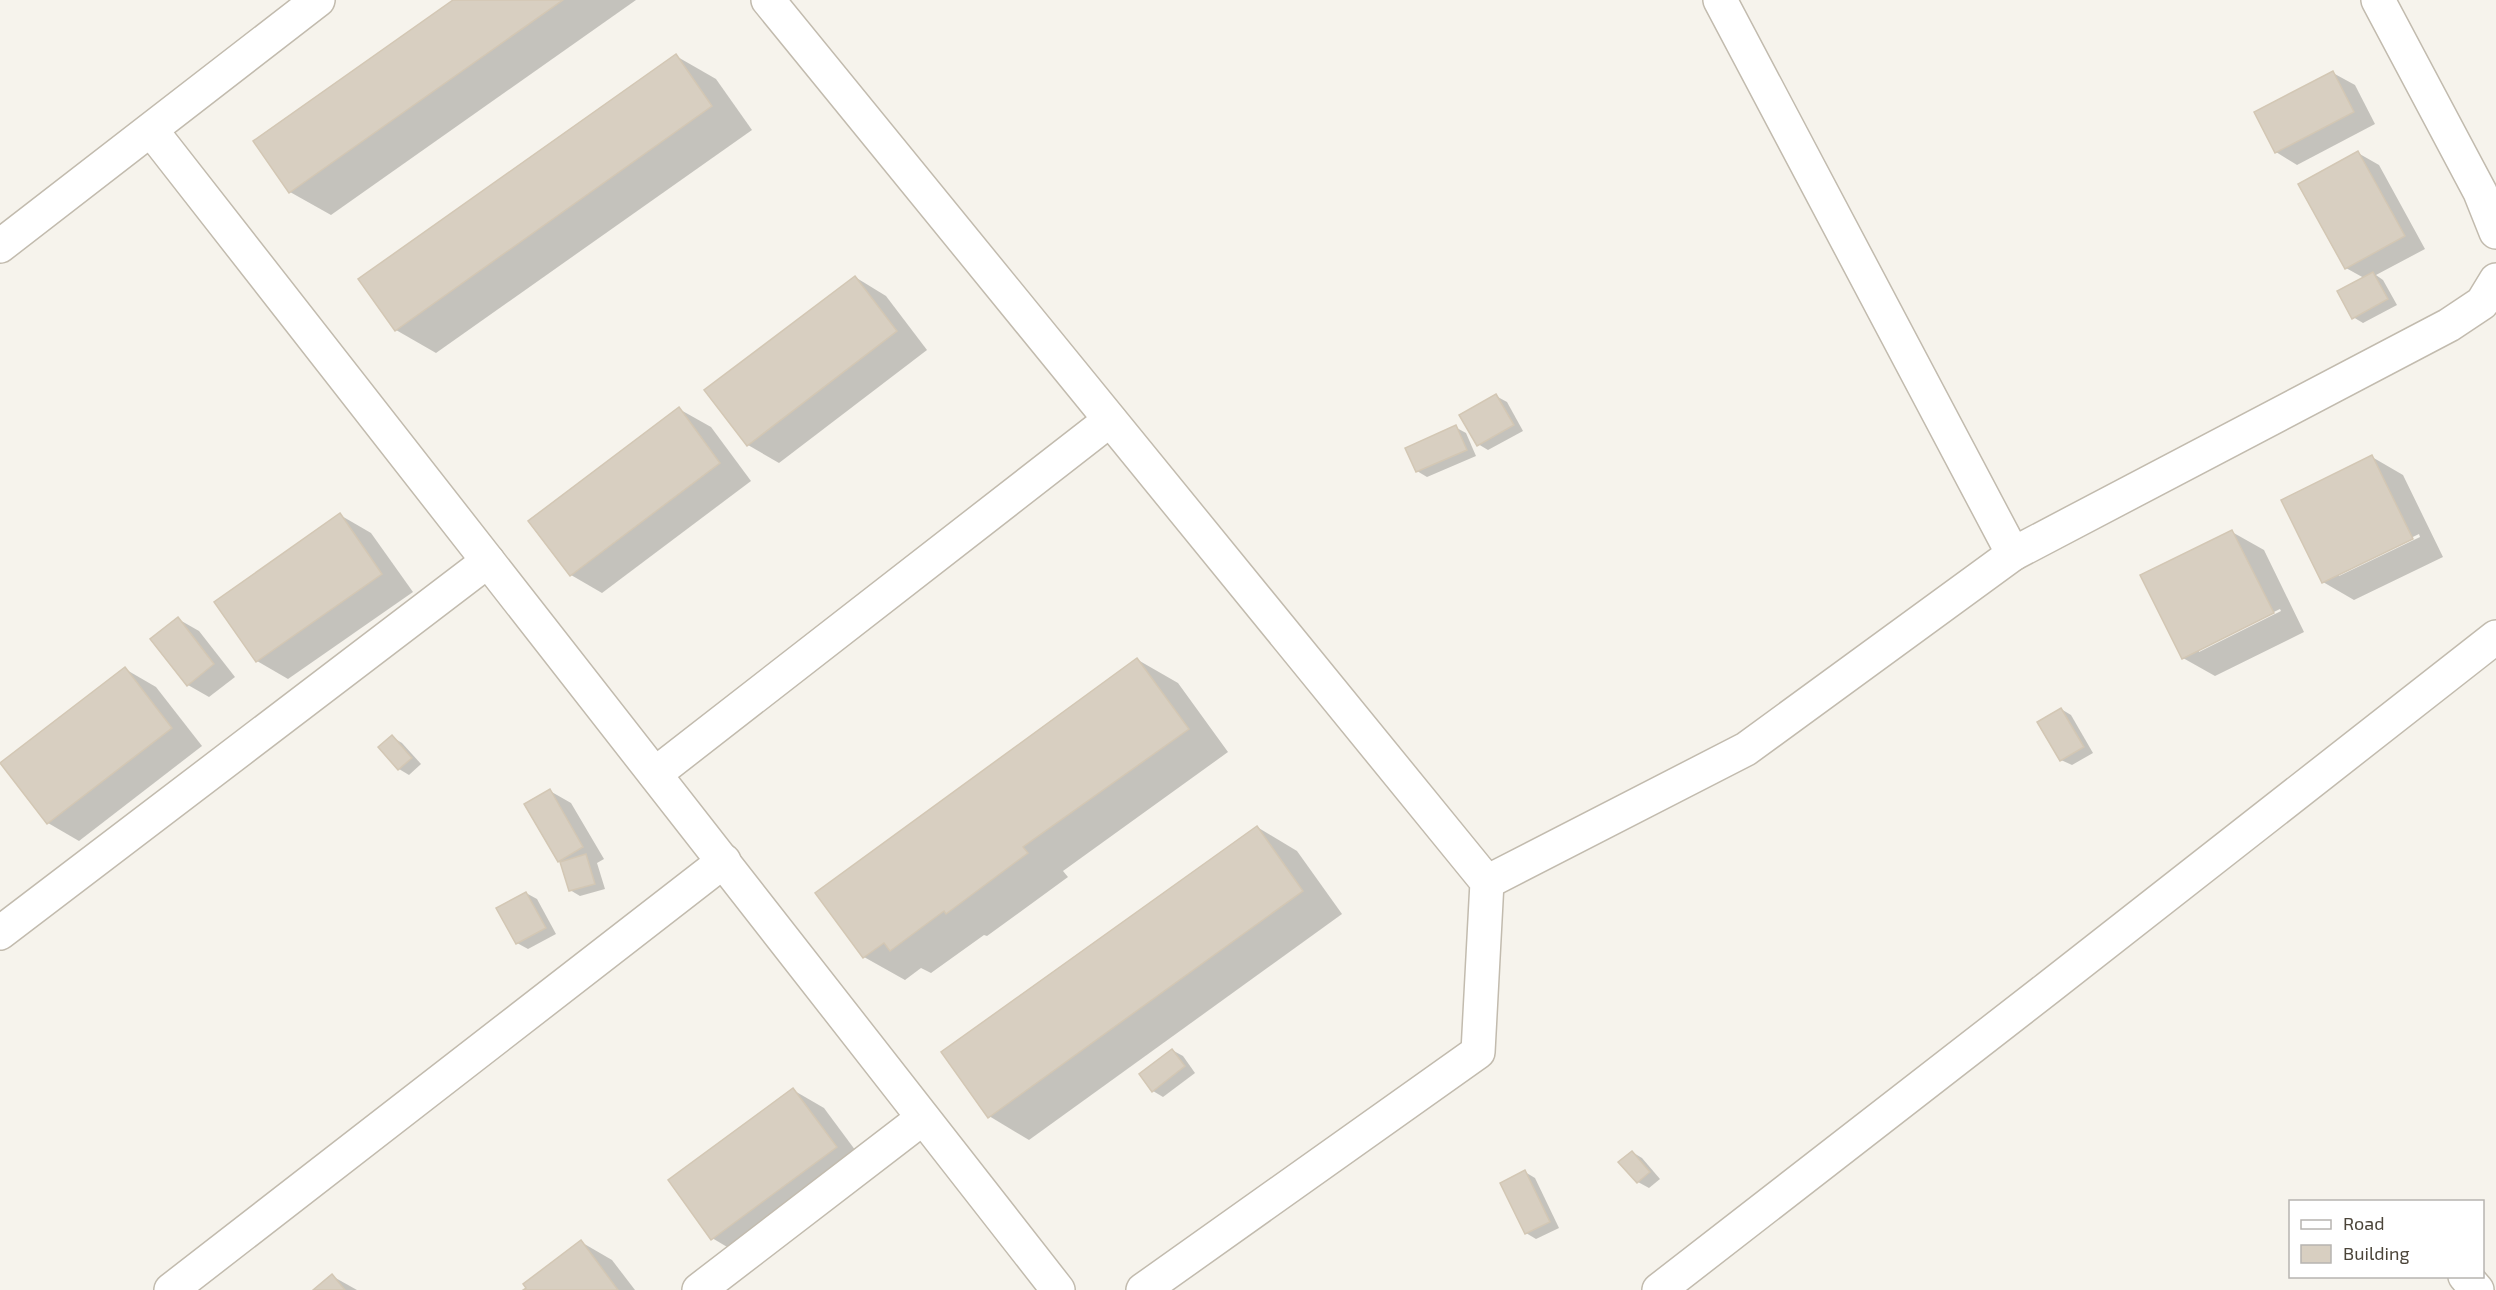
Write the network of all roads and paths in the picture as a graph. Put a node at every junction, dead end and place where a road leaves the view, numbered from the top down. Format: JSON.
{"nodes":[{"id":1,"x":318,"y":0,"type":"edge"},
{"id":2,"x":768,"y":0,"type":"edge"},
{"id":3,"x":1720,"y":0,"type":"edge"},
{"id":4,"x":2378,"y":0,"type":"edge"},
{"id":5,"x":151,"y":130,"type":"junction"},
{"id":6,"x":2488,"y":183,"type":"edge"},
{"id":7,"x":2496,"y":232,"type":"edge"},
{"id":8,"x":0,"y":246,"type":"edge"},
{"id":9,"x":2496,"y":280,"type":"edge"},
{"id":10,"x":1110,"y":420,"type":"junction"},
{"id":11,"x":2013,"y":554,"type":"junction"},
{"id":12,"x":488,"y":561,"type":"junction"},
{"id":13,"x":2496,"y":637,"type":"edge"},
{"id":14,"x":655,"y":774,"type":"junction"},
{"id":15,"x":724,"y":861,"type":"junction"},
{"id":16,"x":1487,"y":882,"type":"junction"},
{"id":17,"x":0,"y":933,"type":"edge"},
{"id":18,"x":923,"y":1118,"type":"junction"},
{"id":19,"x":2468,"y":1278,"type":"edge"},
{"id":20,"x":171,"y":1290,"type":"edge"},
{"id":21,"x":699,"y":1290,"type":"edge"},
{"id":22,"x":1058,"y":1290,"type":"edge"},
{"id":23,"x":1143,"y":1290,"type":"edge"},
{"id":24,"x":1659,"y":1290,"type":"edge"},
{"id":25,"x":2477,"y":1290,"type":"edge"}],
"edges":[{"from":1,"to":5,"type":"street"},
{"from":2,"to":10,"type":"street"},
{"from":3,"to":11,"type":"street"},
{"from":4,"to":6,"type":"street"},
{"from":5,"to":8,"type":"street"},
{"from":5,"to":12,"type":"street"},
{"from":6,"to":7,"type":"street"},
{"from":9,"to":11,"type":"street"},
{"from":10,"to":14,"type":"street"},
{"from":10,"to":16,"type":"street"},
{"from":11,"to":16,"type":"street"},
{"from":12,"to":14,"type":"street"},
{"from":12,"to":17,"type":"street"},
{"from":13,"to":24,"type":"street"},
{"from":14,"to":15,"type":"street"},
{"from":15,"to":18,"type":"street"},
{"from":15,"to":20,"type":"street"},
{"from":16,"to":23,"type":"street"},
{"from":18,"to":21,"type":"street"},
{"from":18,"to":22,"type":"street"},
{"from":19,"to":25,"type":"street"}]}
